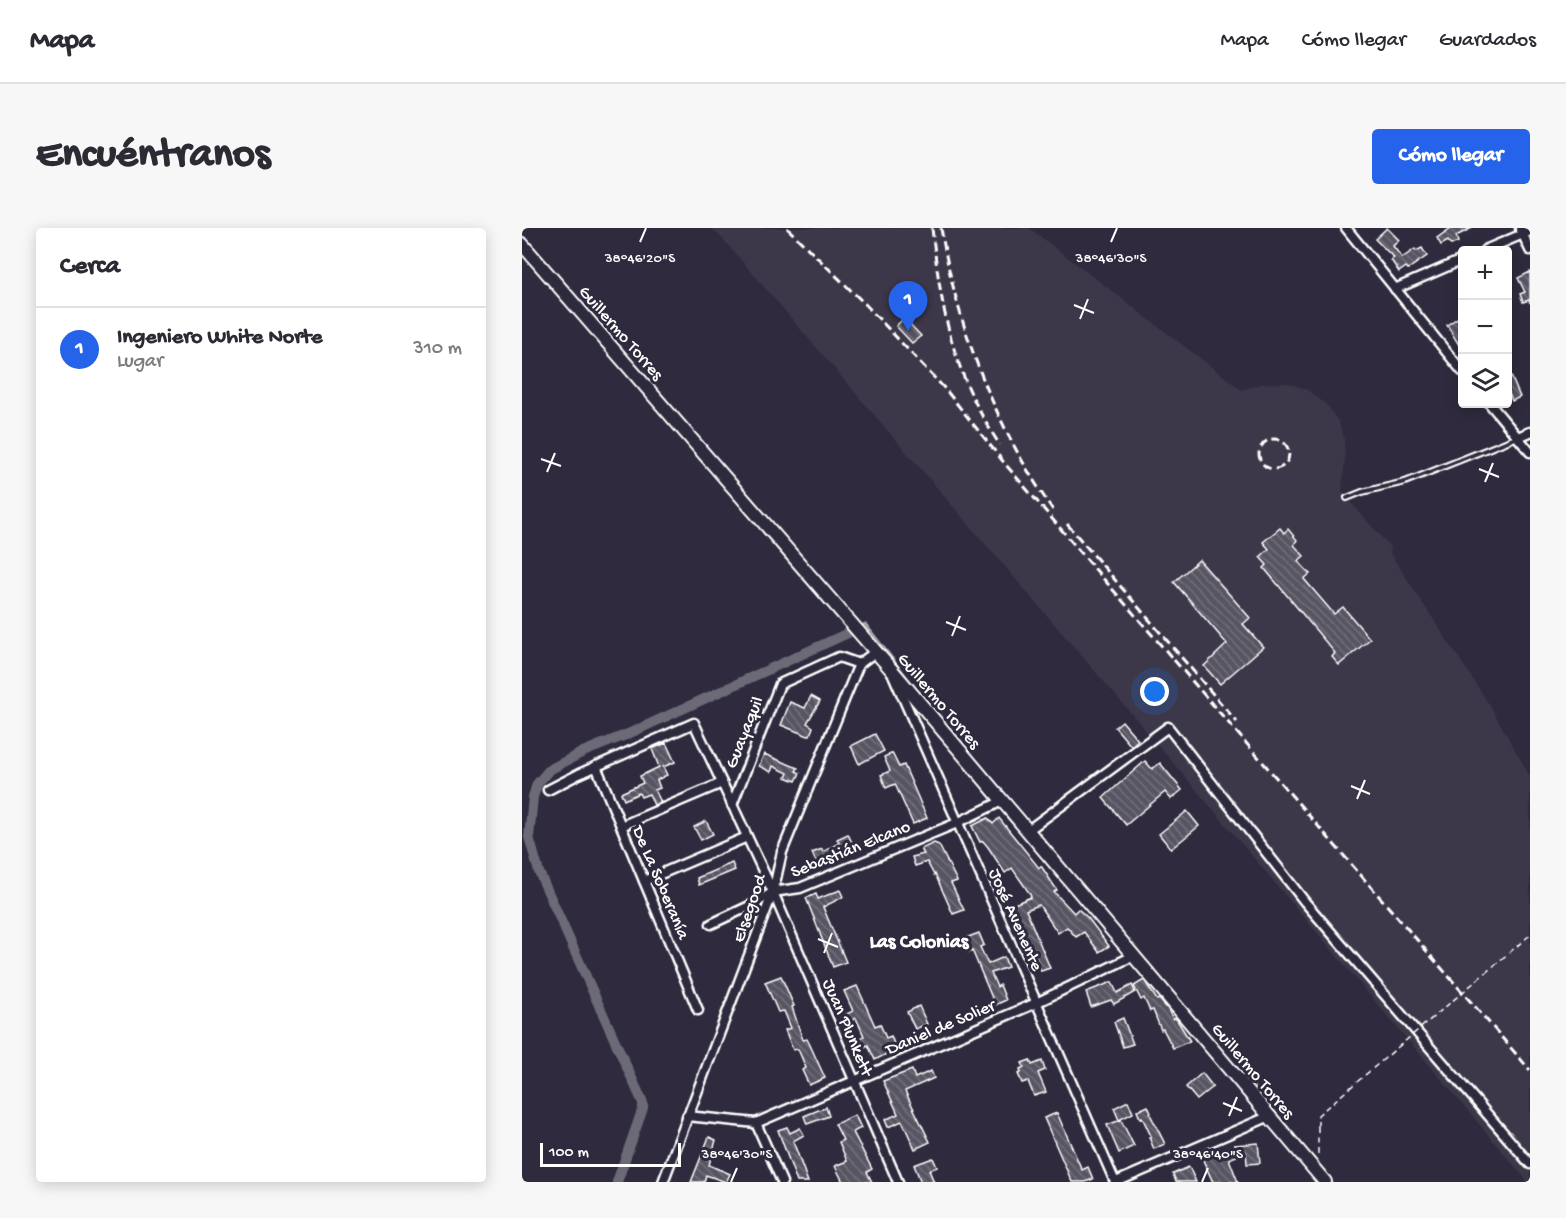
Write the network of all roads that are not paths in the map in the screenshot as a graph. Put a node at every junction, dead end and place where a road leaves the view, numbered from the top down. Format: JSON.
{"nodes":[{"id":1,"x":1346,"y":228,"type":"edge"},
{"id":2,"x":1524,"y":231,"type":"edge"},
{"id":3,"x":522,"y":244,"type":"edge"},
{"id":4,"x":1493,"y":246,"type":"edge"},
{"id":5,"x":1530,"y":250,"type":"edge"},
{"id":6,"x":1458,"y":262,"type":"edge"},
{"id":7,"x":1395,"y":289,"type":"junction"},
{"id":8,"x":1458,"y":366,"type":"edge"},
{"id":9,"x":1493,"y":408,"type":"edge"},
{"id":10,"x":1530,"y":432,"type":"edge"},
{"id":11,"x":1518,"y":437,"type":"junction"},
{"id":12,"x":1530,"y":452,"type":"edge"},
{"id":13,"x":1347,"y":498,"type":"dead end"},
{"id":14,"x":875,"y":651,"type":"junction"},
{"id":15,"x":859,"y":664,"type":"junction"},
{"id":16,"x":890,"y":668,"type":"junction"},
{"id":17,"x":596,"y":766,"type":"junction"},
{"id":18,"x":722,"y":783,"type":"junction"},
{"id":19,"x":549,"y":790,"type":"dead end"},
{"id":20,"x":1002,"y":801,"type":"junction"},
{"id":21,"x":732,"y":805,"type":"junction"},
{"id":22,"x":957,"y":823,"type":"junction"},
{"id":23,"x":621,"y":826,"type":"junction"},
{"id":24,"x":1027,"y":831,"type":"junction"},
{"id":25,"x":747,"y":837,"type":"junction"},
{"id":26,"x":644,"y":881,"type":"junction"},
{"id":27,"x":773,"y":892,"type":"junction"},
{"id":28,"x":711,"y":924,"type":"dead end"},
{"id":29,"x":1133,"y":956,"type":"junction"},
{"id":30,"x":1036,"y":1003,"type":"junction"},
{"id":31,"x":698,"y":1010,"type":"dead end"},
{"id":32,"x":854,"y":1081,"type":"junction"},
{"id":33,"x":687,"y":1116,"type":"junction"},
{"id":34,"x":1270,"y":1116,"type":"junction"},
{"id":35,"x":756,"y":1123,"type":"junction"},
{"id":36,"x":1530,"y":1164,"type":"edge"},
{"id":37,"x":663,"y":1182,"type":"edge"},
{"id":38,"x":782,"y":1182,"type":"edge"},
{"id":39,"x":898,"y":1182,"type":"edge"},
{"id":40,"x":1116,"y":1182,"type":"edge"},
{"id":41,"x":1325,"y":1182,"type":"edge"}],
"edges":[{"from":1,"to":7,"type":"street"},
{"from":2,"to":4,"type":"street"},
{"from":2,"to":5,"type":"street"},
{"from":3,"to":14,"type":"main road","name":"Guillermo Torres"},
{"from":6,"to":7,"type":"street"},
{"from":7,"to":8,"type":"street"},
{"from":9,"to":11,"type":"street"},
{"from":10,"to":11,"type":"street"},
{"from":11,"to":12,"type":"street"},
{"from":11,"to":13,"type":"lane"},
{"from":14,"to":15,"type":"street","name":"Elsegood"},
{"from":14,"to":16,"type":"main road","name":"Guillermo Torres"},
{"from":15,"to":21,"type":"street","name":"Guayaquil"},
{"from":15,"to":27,"type":"street","name":"Elsegood"},
{"from":16,"to":20,"type":"main road","name":"Guillermo Torres"},
{"from":16,"to":22,"type":"street","name":"José Avenente"},
{"from":17,"to":18,"type":"street","name":"Juan Plunkett"},
{"from":17,"to":19,"type":"street"},
{"from":17,"to":23,"type":"street","name":"De La Soberanía"},
{"from":18,"to":21,"type":"street","name":"Juan Plunkett"},
{"from":18,"to":23,"type":"street"},
{"from":20,"to":22,"type":"street","name":"Sebastián Elcano"},
{"from":20,"to":24,"type":"main road","name":"Guillermo Torres"},
{"from":21,"to":25,"type":"street","name":"Juan Plunkett"},
{"from":22,"to":27,"type":"street","name":"Sebastián Elcano"},
{"from":22,"to":30,"type":"street","name":"José Avenente"},
{"from":23,"to":26,"type":"street","name":"De La Soberanía"},
{"from":24,"to":29,"type":"main road","name":"Guillermo Torres"},
{"from":24,"to":36,"type":"street"},
{"from":25,"to":26,"type":"street"},
{"from":25,"to":27,"type":"street","name":"Juan Plunkett"},
{"from":26,"to":31,"type":"street","name":"De La Soberanía"},
{"from":27,"to":28,"type":"street","name":"Sebastián Elcano"},
{"from":27,"to":32,"type":"street","name":"Juan Plunkett"},
{"from":27,"to":33,"type":"street","name":"Elsegood"},
{"from":29,"to":30,"type":"street","name":"Daniel de Solier"},
{"from":29,"to":34,"type":"main road","name":"Guillermo Torres"},
{"from":30,"to":32,"type":"street","name":"Daniel de Solier"},
{"from":30,"to":40,"type":"street","name":"José Avenente"},
{"from":32,"to":35,"type":"street","name":"Daniel de Solier"},
{"from":32,"to":39,"type":"street","name":"Juan Plunkett"},
{"from":33,"to":35,"type":"street","name":"Daniel de Solier"},
{"from":33,"to":37,"type":"street","name":"Elsegood"},
{"from":34,"to":40,"type":"street"},
{"from":34,"to":41,"type":"main road","name":"Guillermo Torres"},
{"from":35,"to":38,"type":"street"}]}
